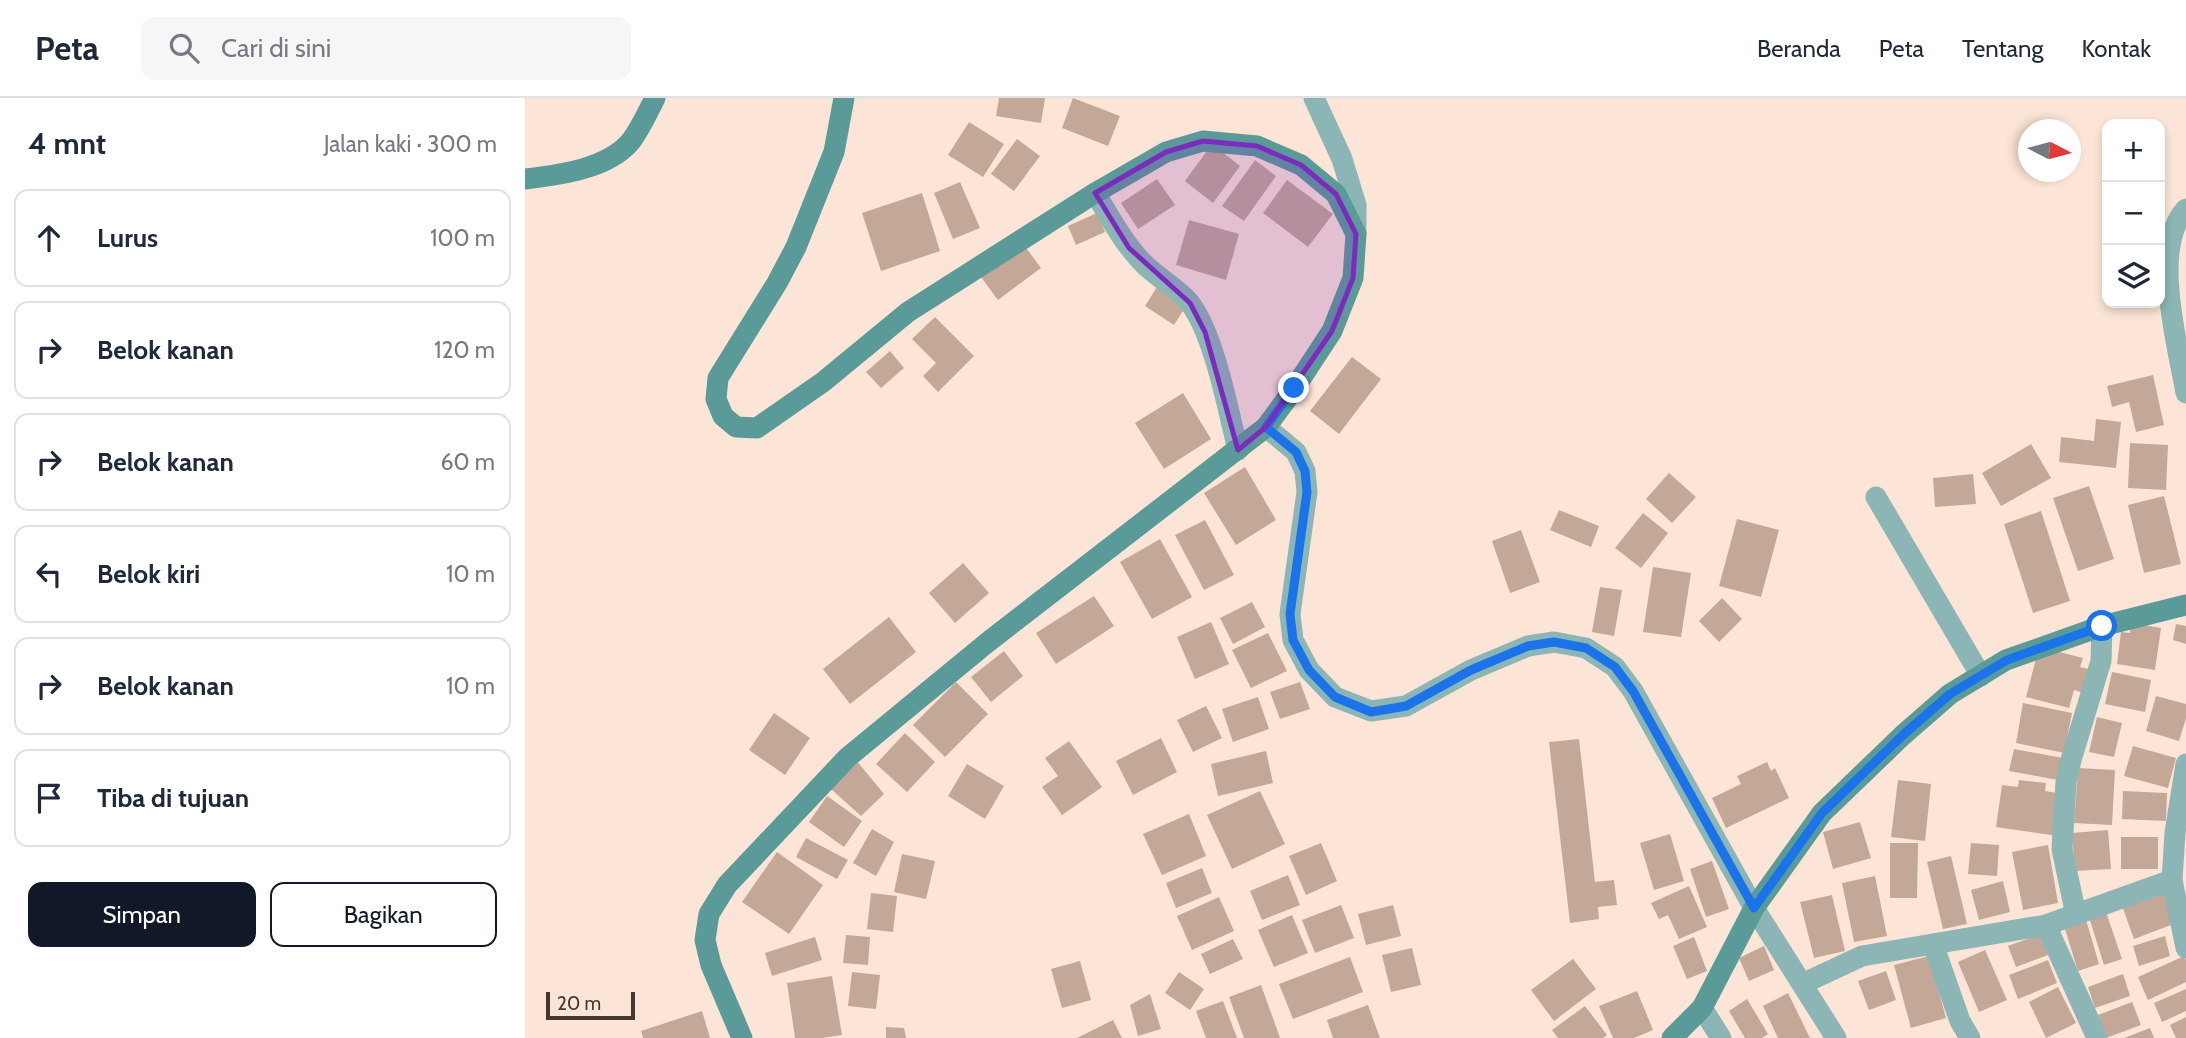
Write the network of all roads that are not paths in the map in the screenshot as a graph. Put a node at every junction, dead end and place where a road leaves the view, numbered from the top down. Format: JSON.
{"nodes":[{"id":1,"x":655,"y":98,"type":"edge"},
{"id":2,"x":844,"y":98,"type":"edge"},
{"id":3,"x":1314,"y":98,"type":"edge"},
{"id":4,"x":525,"y":179,"type":"edge"},
{"id":5,"x":1095,"y":193,"type":"junction"},
{"id":6,"x":2186,"y":209,"type":"edge"},
{"id":7,"x":1356,"y":234,"type":"junction"},
{"id":8,"x":2186,"y":393,"type":"edge"},
{"id":9,"x":1266,"y":427,"type":"junction"},
{"id":10,"x":1238,"y":450,"type":"junction"},
{"id":11,"x":1876,"y":497,"type":"dead end"},
{"id":12,"x":2186,"y":605,"type":"edge"},
{"id":13,"x":2102,"y":626,"type":"junction"},
{"id":14,"x":1981,"y":676,"type":"junction"},
{"id":15,"x":2186,"y":764,"type":"edge"},
{"id":16,"x":2172,"y":880,"type":"junction"},
{"id":17,"x":1754,"y":908,"type":"junction"},
{"id":18,"x":2076,"y":915,"type":"junction"},
{"id":19,"x":2046,"y":925,"type":"junction"},
{"id":20,"x":1933,"y":944,"type":"junction"},
{"id":21,"x":2186,"y":948,"type":"edge"},
{"id":22,"x":1802,"y":984,"type":"junction"},
{"id":23,"x":1702,"y":1008,"type":"junction"},
{"id":24,"x":741,"y":1038,"type":"edge"},
{"id":25,"x":1672,"y":1038,"type":"edge"},
{"id":26,"x":1721,"y":1038,"type":"edge"},
{"id":27,"x":1836,"y":1038,"type":"edge"},
{"id":28,"x":1970,"y":1038,"type":"edge"},
{"id":29,"x":2097,"y":1038,"type":"edge"}],
"edges":[{"from":1,"to":4,"type":"street"},
{"from":2,"to":5,"type":"street"},
{"from":3,"to":7,"type":"street"},
{"from":5,"to":7,"type":"street"},
{"from":5,"to":10,"type":"street"},
{"from":6,"to":8,"type":"street"},
{"from":7,"to":9,"type":"street"},
{"from":9,"to":10,"type":"street"},
{"from":9,"to":17,"type":"street"},
{"from":10,"to":24,"type":"street"},
{"from":11,"to":14,"type":"street"},
{"from":12,"to":13,"type":"street"},
{"from":13,"to":14,"type":"street"},
{"from":13,"to":18,"type":"street"},
{"from":14,"to":17,"type":"street"},
{"from":15,"to":16,"type":"street"},
{"from":16,"to":18,"type":"street"},
{"from":16,"to":21,"type":"street"},
{"from":17,"to":22,"type":"street"},
{"from":17,"to":23,"type":"street"},
{"from":18,"to":19,"type":"street"},
{"from":19,"to":20,"type":"street"},
{"from":19,"to":29,"type":"street"},
{"from":20,"to":22,"type":"street"},
{"from":20,"to":28,"type":"street"},
{"from":22,"to":27,"type":"street"},
{"from":23,"to":25,"type":"street"},
{"from":23,"to":26,"type":"street"}]}
